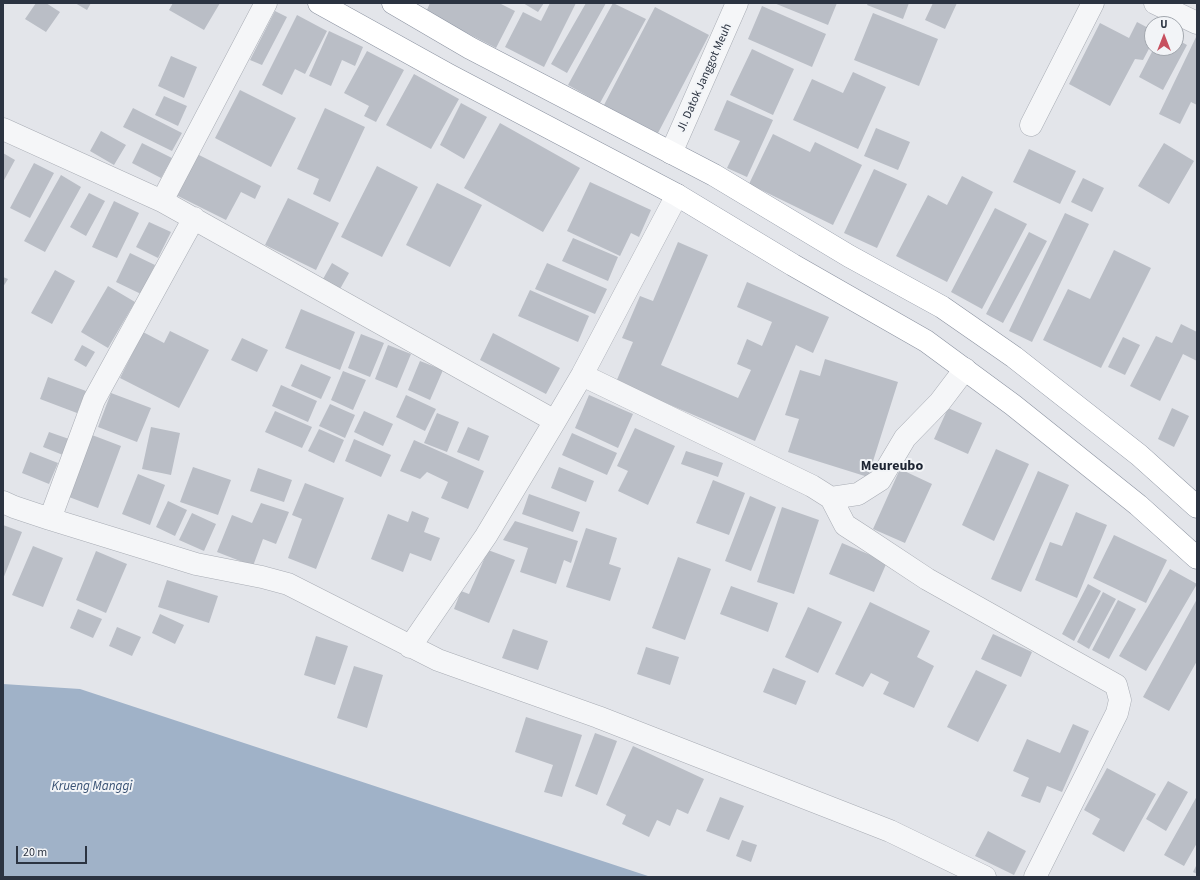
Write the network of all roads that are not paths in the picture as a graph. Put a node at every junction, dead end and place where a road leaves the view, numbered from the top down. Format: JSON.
{"nodes":[{"id":1,"x":266,"y":3,"type":"edge"},
{"id":2,"x":319,"y":3,"type":"edge"},
{"id":3,"x":393,"y":3,"type":"edge"},
{"id":4,"x":737,"y":3,"type":"edge"},
{"id":5,"x":1093,"y":3,"type":"edge"},
{"id":6,"x":1155,"y":3,"type":"edge"},
{"id":7,"x":1197,"y":23,"type":"edge"},
{"id":8,"x":470,"y":48,"type":"junction"},
{"id":9,"x":449,"y":75,"type":"junction"},
{"id":10,"x":1031,"y":125,"type":"dead end"},
{"id":11,"x":3,"y":129,"type":"edge"},
{"id":12,"x":671,"y":153,"type":"junction"},
{"id":13,"x":677,"y":195,"type":"junction"},
{"id":14,"x":162,"y":201,"type":"junction"},
{"id":15,"x":194,"y":218,"type":"junction"},
{"id":16,"x":965,"y":369,"type":"junction"},
{"id":17,"x":582,"y":375,"type":"junction"},
{"id":18,"x":555,"y":421,"type":"junction"},
{"id":19,"x":831,"y":498,"type":"junction"},
{"id":20,"x":3,"y":502,"type":"edge"},
{"id":21,"x":1197,"y":507,"type":"edge"},
{"id":22,"x":50,"y":520,"type":"junction"},
{"id":23,"x":1197,"y":558,"type":"edge"},
{"id":24,"x":410,"y":647,"type":"junction"},
{"id":25,"x":985,"y":877,"type":"edge"},
{"id":26,"x":1035,"y":877,"type":"edge"}],
"edges":[{"from":1,"to":14,"type":"street"},
{"from":2,"to":9,"type":"highway"},
{"from":3,"to":8,"type":"highway"},
{"from":4,"to":12,"type":"street","name":"JI. Datok Janggot Meuh"},
{"from":5,"to":10,"type":"street"},
{"from":6,"to":7,"type":"street"},
{"from":8,"to":9,"type":"highway"},
{"from":8,"to":12,"type":"highway"},
{"from":9,"to":13,"type":"highway"},
{"from":11,"to":14,"type":"street"},
{"from":12,"to":21,"type":"highway"},
{"from":13,"to":16,"type":"highway"},
{"from":13,"to":17,"type":"street"},
{"from":14,"to":15,"type":"street"},
{"from":15,"to":18,"type":"street"},
{"from":15,"to":22,"type":"street"},
{"from":16,"to":19,"type":"street"},
{"from":16,"to":23,"type":"highway"},
{"from":17,"to":18,"type":"street"},
{"from":17,"to":19,"type":"street"},
{"from":18,"to":24,"type":"street"},
{"from":19,"to":26,"type":"street"},
{"from":20,"to":22,"type":"street"},
{"from":22,"to":24,"type":"street"},
{"from":24,"to":25,"type":"street"}]}
